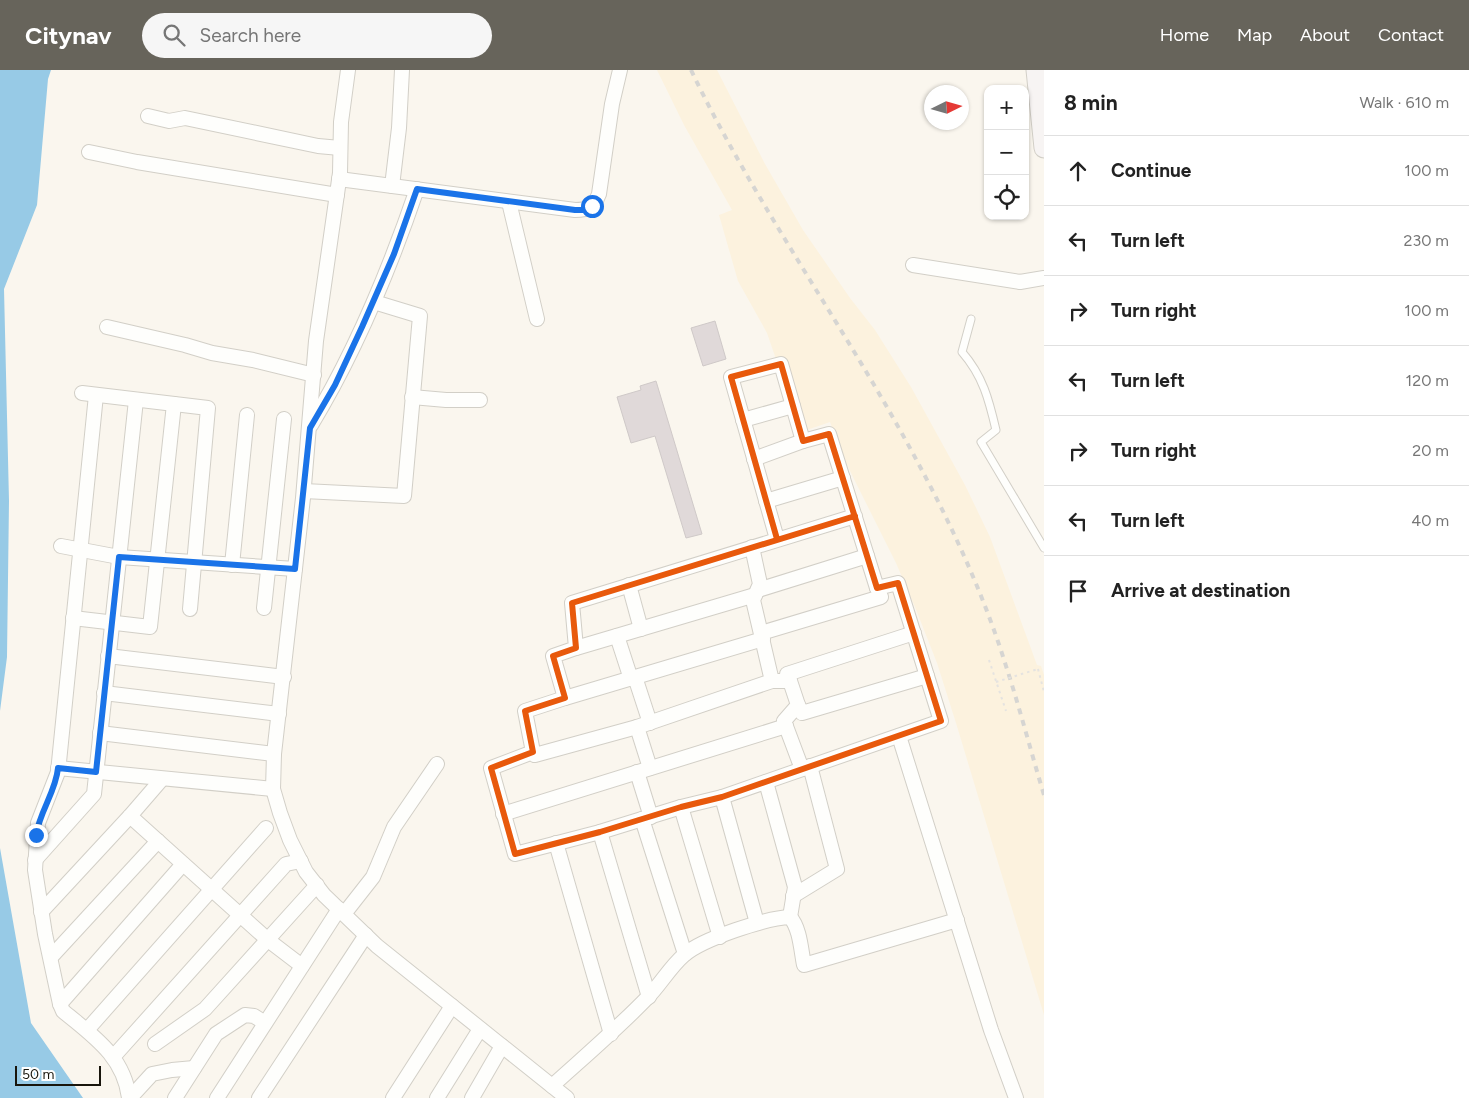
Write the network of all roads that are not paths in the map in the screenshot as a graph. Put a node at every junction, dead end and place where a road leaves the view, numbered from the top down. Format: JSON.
{"nodes":[{"id":1,"x":348,"y":70,"type":"edge"},
{"id":2,"x":402,"y":70,"type":"edge"},
{"id":3,"x":620,"y":70,"type":"edge"},
{"id":4,"x":1036,"y":70,"type":"edge"},
{"id":5,"x":148,"y":116,"type":"dead end"},
{"id":6,"x":340,"y":148,"type":"junction"},
{"id":7,"x":1044,"y":148,"type":"edge"},
{"id":8,"x":89,"y":152,"type":"dead end"},
{"id":9,"x":339,"y":179,"type":"junction"},
{"id":10,"x":392,"y":186,"type":"junction"},
{"id":11,"x":417,"y":189,"type":"junction"},
{"id":12,"x":337,"y":195,"type":"junction"},
{"id":13,"x":509,"y":202,"type":"junction"},
{"id":14,"x":913,"y":265,"type":"dead end"},
{"id":15,"x":1044,"y":278,"type":"edge"},
{"id":16,"x":374,"y":302,"type":"junction"},
{"id":17,"x":537,"y":319,"type":"dead end"},
{"id":18,"x":971,"y":319,"type":"dead end"},
{"id":19,"x":107,"y":327,"type":"dead end"},
{"id":20,"x":314,"y":375,"type":"junction"},
{"id":21,"x":82,"y":393,"type":"dead end"},
{"id":22,"x":96,"y":395,"type":"junction"},
{"id":23,"x":412,"y":397,"type":"junction"},
{"id":24,"x":136,"y":400,"type":"junction"},
{"id":25,"x":480,"y":400,"type":"dead end"},
{"id":26,"x":174,"y":404,"type":"junction"},
{"id":27,"x":793,"y":406,"type":"junction"},
{"id":28,"x":247,"y":415,"type":"dead end"},
{"id":29,"x":284,"y":419,"type":"dead end"},
{"id":30,"x":743,"y":420,"type":"junction"},
{"id":31,"x":310,"y":428,"type":"junction"},
{"id":32,"x":804,"y":441,"type":"junction"},
{"id":33,"x":754,"y":459,"type":"junction"},
{"id":34,"x":843,"y":478,"type":"junction"},
{"id":35,"x":304,"y":490,"type":"junction"},
{"id":36,"x":766,"y":501,"type":"junction"},
{"id":37,"x":855,"y":516,"type":"junction"},
{"id":38,"x":776,"y":539,"type":"junction"},
{"id":39,"x":61,"y":546,"type":"dead end"},
{"id":40,"x":752,"y":547,"type":"junction"},
{"id":41,"x":1044,"y":548,"type":"edge"},
{"id":42,"x":80,"y":550,"type":"junction"},
{"id":43,"x":867,"y":556,"type":"junction"},
{"id":44,"x":119,"y":557,"type":"junction"},
{"id":45,"x":158,"y":560,"type":"junction"},
{"id":46,"x":194,"y":562,"type":"junction"},
{"id":47,"x":232,"y":565,"type":"junction"},
{"id":48,"x":268,"y":567,"type":"junction"},
{"id":49,"x":295,"y":569,"type":"junction"},
{"id":50,"x":628,"y":585,"type":"junction"},
{"id":51,"x":877,"y":588,"type":"junction"},
{"id":52,"x":757,"y":593,"type":"junction"},
{"id":53,"x":264,"y":608,"type":"dead end"},
{"id":54,"x":190,"y":609,"type":"dead end"},
{"id":55,"x":73,"y":618,"type":"junction"},
{"id":56,"x":112,"y":623,"type":"junction"},
{"id":57,"x":641,"y":629,"type":"junction"},
{"id":58,"x":914,"y":634,"type":"junction"},
{"id":59,"x":617,"y":636,"type":"junction"},
{"id":60,"x":762,"y":636,"type":"junction"},
{"id":61,"x":576,"y":648,"type":"junction"},
{"id":62,"x":108,"y":656,"type":"junction"},
{"id":63,"x":927,"y":676,"type":"junction"},
{"id":64,"x":284,"y":677,"type":"junction"},
{"id":65,"x":633,"y":678,"type":"junction"},
{"id":66,"x":772,"y":681,"type":"junction"},
{"id":67,"x":790,"y":681,"type":"junction"},
{"id":68,"x":104,"y":694,"type":"junction"},
{"id":69,"x":565,"y":698,"type":"junction"},
{"id":70,"x":798,"y":705,"type":"junction"},
{"id":71,"x":279,"y":714,"type":"junction"},
{"id":72,"x":643,"y":725,"type":"junction"},
{"id":73,"x":786,"y":726,"type":"junction"},
{"id":74,"x":100,"y":733,"type":"junction"},
{"id":75,"x":899,"y":736,"type":"junction"},
{"id":76,"x":533,"y":752,"type":"junction"},
{"id":77,"x":274,"y":754,"type":"junction"},
{"id":78,"x":437,"y":764,"type":"dead end"},
{"id":79,"x":58,"y":768,"type":"junction"},
{"id":80,"x":806,"y":768,"type":"junction"},
{"id":81,"x":644,"y":770,"type":"junction"},
{"id":82,"x":96,"y":772,"type":"junction"},
{"id":83,"x":162,"y":779,"type":"junction"},
{"id":84,"x":766,"y":782,"type":"junction"},
{"id":85,"x":273,"y":789,"type":"junction"},
{"id":86,"x":722,"y":797,"type":"junction"},
{"id":87,"x":681,"y":807,"type":"junction"},
{"id":88,"x":503,"y":814,"type":"junction"},
{"id":89,"x":130,"y":816,"type":"junction"},
{"id":90,"x":647,"y":818,"type":"junction"},
{"id":91,"x":266,"y":828,"type":"dead end"},
{"id":92,"x":600,"y":832,"type":"junction"},
{"id":93,"x":158,"y":841,"type":"junction"},
{"id":94,"x":556,"y":843,"type":"junction"},
{"id":95,"x":35,"y":860,"type":"junction"},
{"id":96,"x":301,"y":861,"type":"junction"},
{"id":97,"x":183,"y":864,"type":"junction"},
{"id":98,"x":316,"y":885,"type":"junction"},
{"id":99,"x":212,"y":889,"type":"junction"},
{"id":100,"x":794,"y":896,"type":"junction"},
{"id":101,"x":42,"y":912,"type":"junction"},
{"id":102,"x":341,"y":912,"type":"junction"},
{"id":103,"x":240,"y":915,"type":"junction"},
{"id":104,"x":790,"y":917,"type":"junction"},
{"id":105,"x":957,"y":920,"type":"junction"},
{"id":106,"x":757,"y":923,"type":"junction"},
{"id":107,"x":366,"y":935,"type":"junction"},
{"id":108,"x":720,"y":937,"type":"junction"},
{"id":109,"x":268,"y":940,"type":"junction"},
{"id":110,"x":684,"y":954,"type":"junction"},
{"id":111,"x":51,"y":957,"type":"junction"},
{"id":112,"x":302,"y":966,"type":"junction"},
{"id":113,"x":649,"y":997,"type":"junction"},
{"id":114,"x":60,"y":1004,"type":"junction"},
{"id":115,"x":452,"y":1006,"type":"junction"},
{"id":116,"x":265,"y":1023,"type":"junction"},
{"id":117,"x":87,"y":1030,"type":"junction"},
{"id":118,"x":480,"y":1030,"type":"junction"},
{"id":119,"x":611,"y":1034,"type":"junction"},
{"id":120,"x":155,"y":1044,"type":"dead end"},
{"id":121,"x":502,"y":1046,"type":"junction"},
{"id":122,"x":114,"y":1056,"type":"junction"},
{"id":123,"x":194,"y":1068,"type":"junction"},
{"id":124,"x":552,"y":1086,"type":"junction"},
{"id":125,"x":130,"y":1098,"type":"edge"},
{"id":126,"x":175,"y":1098,"type":"edge"},
{"id":127,"x":217,"y":1098,"type":"edge"},
{"id":128,"x":259,"y":1098,"type":"edge"},
{"id":129,"x":393,"y":1098,"type":"edge"},
{"id":130,"x":437,"y":1098,"type":"edge"},
{"id":131,"x":472,"y":1098,"type":"edge"},
{"id":132,"x":567,"y":1098,"type":"edge"},
{"id":133,"x":1016,"y":1098,"type":"edge"}],
"edges":[{"from":1,"to":6,"type":"street"},
{"from":2,"to":10,"type":"street"},
{"from":3,"to":13,"type":"street"},
{"from":4,"to":7,"type":"main road"},
{"from":5,"to":6,"type":"street"},
{"from":6,"to":9,"type":"street"},
{"from":8,"to":12,"type":"street"},
{"from":9,"to":10,"type":"street"},
{"from":9,"to":12,"type":"street"},
{"from":10,"to":11,"type":"street"},
{"from":11,"to":13,"type":"street"},
{"from":11,"to":16,"type":"street"},
{"from":12,"to":20,"type":"street"},
{"from":13,"to":17,"type":"street"},
{"from":14,"to":15,"type":"street"},
{"from":16,"to":23,"type":"street"},
{"from":16,"to":31,"type":"street"},
{"from":18,"to":41,"type":"lane"},
{"from":19,"to":20,"type":"street"},
{"from":20,"to":31,"type":"street"},
{"from":21,"to":22,"type":"street"},
{"from":22,"to":24,"type":"street"},
{"from":22,"to":42,"type":"street"},
{"from":23,"to":25,"type":"street"},
{"from":23,"to":35,"type":"street"},
{"from":24,"to":26,"type":"street"},
{"from":24,"to":44,"type":"street"},
{"from":26,"to":45,"type":"street"},
{"from":26,"to":46,"type":"street"},
{"from":27,"to":30,"type":"street"},
{"from":27,"to":30,"type":"street"},
{"from":27,"to":32,"type":"street"},
{"from":28,"to":47,"type":"street"},
{"from":29,"to":48,"type":"street"},
{"from":30,"to":33,"type":"street"},
{"from":31,"to":35,"type":"street"},
{"from":32,"to":33,"type":"street"},
{"from":32,"to":34,"type":"street"},
{"from":33,"to":36,"type":"street"},
{"from":34,"to":36,"type":"street"},
{"from":34,"to":37,"type":"street"},
{"from":35,"to":49,"type":"street"},
{"from":36,"to":38,"type":"street"},
{"from":37,"to":38,"type":"street"},
{"from":37,"to":43,"type":"street"},
{"from":38,"to":40,"type":"street"},
{"from":39,"to":42,"type":"street"},
{"from":40,"to":50,"type":"street"},
{"from":40,"to":52,"type":"street"},
{"from":42,"to":44,"type":"street"},
{"from":42,"to":55,"type":"street"},
{"from":43,"to":51,"type":"street"},
{"from":43,"to":52,"type":"street"},
{"from":44,"to":45,"type":"street"},
{"from":44,"to":56,"type":"street"},
{"from":45,"to":46,"type":"street"},
{"from":45,"to":56,"type":"street"},
{"from":46,"to":47,"type":"street"},
{"from":46,"to":54,"type":"street"},
{"from":47,"to":48,"type":"street"},
{"from":48,"to":49,"type":"street"},
{"from":48,"to":53,"type":"street"},
{"from":49,"to":64,"type":"street"},
{"from":50,"to":57,"type":"street"},
{"from":50,"to":61,"type":"street"},
{"from":51,"to":58,"type":"street"},
{"from":51,"to":60,"type":"street"},
{"from":52,"to":57,"type":"street"},
{"from":52,"to":60,"type":"street"},
{"from":55,"to":56,"type":"street"},
{"from":55,"to":79,"type":"street"},
{"from":56,"to":62,"type":"street"},
{"from":57,"to":59,"type":"street"},
{"from":58,"to":63,"type":"street"},
{"from":58,"to":67,"type":"street"},
{"from":59,"to":61,"type":"street"},
{"from":59,"to":65,"type":"street"},
{"from":60,"to":65,"type":"street"},
{"from":60,"to":66,"type":"street"},
{"from":61,"to":69,"type":"street"},
{"from":62,"to":64,"type":"street"},
{"from":62,"to":68,"type":"street"},
{"from":63,"to":70,"type":"street"},
{"from":63,"to":75,"type":"street"},
{"from":64,"to":71,"type":"street"},
{"from":65,"to":69,"type":"street"},
{"from":65,"to":72,"type":"street"},
{"from":66,"to":67,"type":"street"},
{"from":66,"to":72,"type":"street"},
{"from":67,"to":70,"type":"street"},
{"from":68,"to":71,"type":"street"},
{"from":68,"to":74,"type":"street"},
{"from":69,"to":76,"type":"street"},
{"from":70,"to":73,"type":"street"},
{"from":71,"to":77,"type":"street"},
{"from":72,"to":76,"type":"street"},
{"from":72,"to":81,"type":"street"},
{"from":73,"to":80,"type":"street"},
{"from":73,"to":81,"type":"street"},
{"from":74,"to":77,"type":"street"},
{"from":74,"to":82,"type":"street"},
{"from":75,"to":80,"type":"street"},
{"from":75,"to":105,"type":"street"},
{"from":76,"to":88,"type":"street"},
{"from":77,"to":85,"type":"street"},
{"from":78,"to":102,"type":"street"},
{"from":79,"to":82,"type":"street"},
{"from":79,"to":95,"type":"street"},
{"from":80,"to":84,"type":"street"},
{"from":80,"to":100,"type":"street"},
{"from":81,"to":88,"type":"street"},
{"from":81,"to":90,"type":"street"},
{"from":82,"to":83,"type":"street"},
{"from":82,"to":95,"type":"street"},
{"from":83,"to":85,"type":"street"},
{"from":83,"to":89,"type":"street"},
{"from":84,"to":86,"type":"street"},
{"from":84,"to":100,"type":"street"},
{"from":85,"to":96,"type":"street"},
{"from":86,"to":87,"type":"street"},
{"from":86,"to":106,"type":"street"},
{"from":87,"to":90,"type":"street"},
{"from":87,"to":108,"type":"street"},
{"from":88,"to":94,"type":"street"},
{"from":89,"to":93,"type":"street"},
{"from":89,"to":101,"type":"street"},
{"from":90,"to":92,"type":"street"},
{"from":90,"to":110,"type":"street"},
{"from":91,"to":99,"type":"street"},
{"from":92,"to":94,"type":"street"},
{"from":92,"to":113,"type":"street"},
{"from":93,"to":97,"type":"street"},
{"from":93,"to":111,"type":"street"},
{"from":94,"to":119,"type":"street"},
{"from":95,"to":101,"type":"street"},
{"from":96,"to":98,"type":"street"},
{"from":96,"to":103,"type":"street"},
{"from":97,"to":99,"type":"street"},
{"from":97,"to":114,"type":"street"},
{"from":98,"to":102,"type":"street"},
{"from":98,"to":109,"type":"street"},
{"from":99,"to":103,"type":"street"},
{"from":99,"to":117,"type":"street"},
{"from":100,"to":104,"type":"street"},
{"from":101,"to":111,"type":"street"},
{"from":102,"to":107,"type":"street"},
{"from":102,"to":112,"type":"street"},
{"from":103,"to":109,"type":"street"},
{"from":103,"to":122,"type":"street"},
{"from":104,"to":105,"type":"street"},
{"from":104,"to":106,"type":"street"},
{"from":105,"to":133,"type":"street"},
{"from":106,"to":108,"type":"street"},
{"from":107,"to":115,"type":"street"},
{"from":107,"to":128,"type":"street"},
{"from":108,"to":110,"type":"street"},
{"from":109,"to":112,"type":"street"},
{"from":109,"to":120,"type":"street"},
{"from":110,"to":113,"type":"street"},
{"from":111,"to":114,"type":"street"},
{"from":112,"to":116,"type":"street"},
{"from":113,"to":119,"type":"street"},
{"from":114,"to":117,"type":"street"},
{"from":115,"to":118,"type":"street"},
{"from":115,"to":129,"type":"street"},
{"from":116,"to":123,"type":"street"},
{"from":116,"to":127,"type":"street"},
{"from":117,"to":122,"type":"street"},
{"from":118,"to":121,"type":"street"},
{"from":118,"to":130,"type":"street"},
{"from":119,"to":124,"type":"street"},
{"from":121,"to":124,"type":"street"},
{"from":121,"to":131,"type":"street"},
{"from":122,"to":125,"type":"street"},
{"from":123,"to":125,"type":"street"},
{"from":123,"to":126,"type":"street"},
{"from":124,"to":132,"type":"street"}]}
